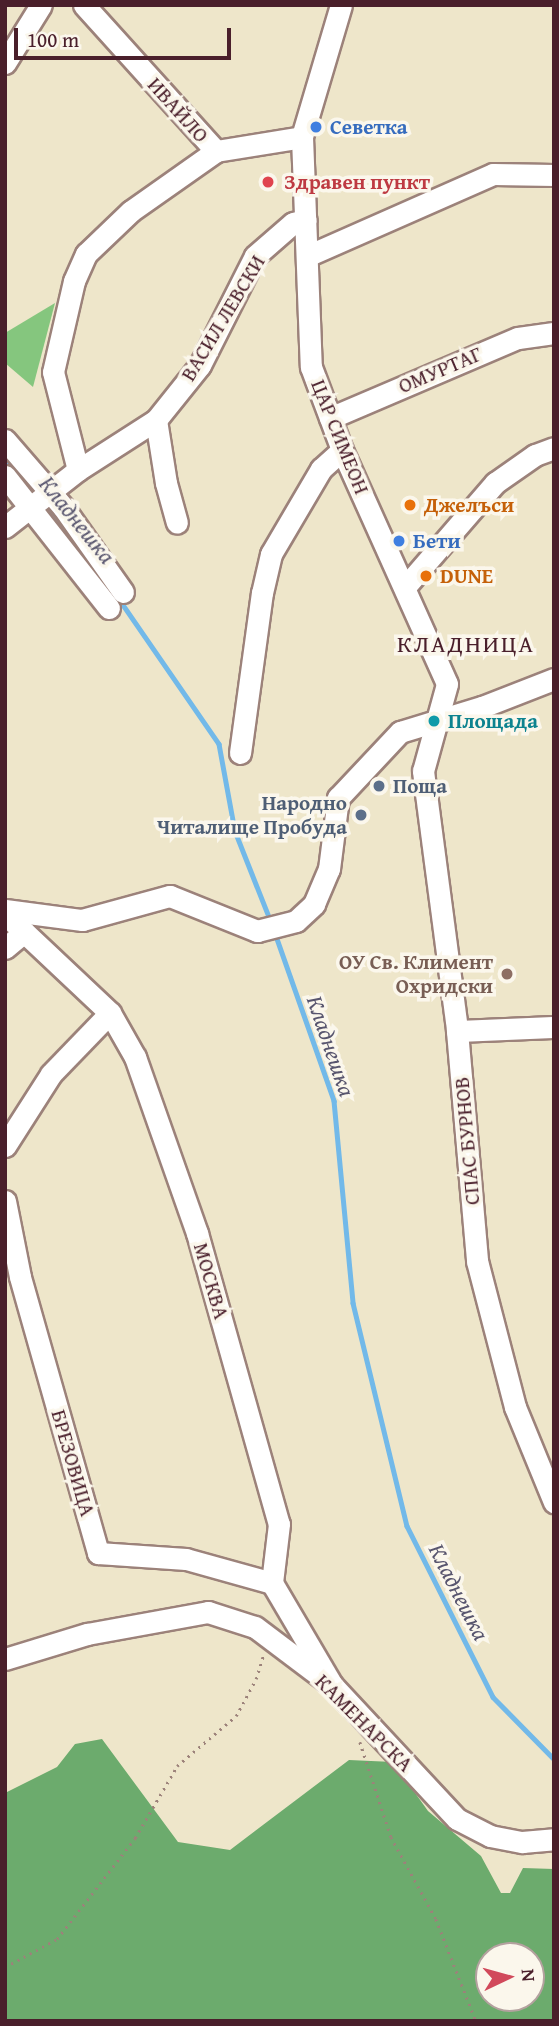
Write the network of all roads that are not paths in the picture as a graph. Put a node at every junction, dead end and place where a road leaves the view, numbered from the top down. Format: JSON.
{"nodes":[{"id":1,"x":41,"y":5,"type":"edge"},
{"id":2,"x":84,"y":5,"type":"edge"},
{"id":3,"x":341,"y":5,"type":"edge"},
{"id":4,"x":5,"y":63,"type":"edge"},
{"id":5,"x":302,"y":137,"type":"junction"},
{"id":6,"x":216,"y":151,"type":"junction"},
{"id":7,"x":554,"y":175,"type":"edge"},
{"id":8,"x":306,"y":220,"type":"junction"},
{"id":9,"x":307,"y":256,"type":"junction"},
{"id":10,"x":554,"y":333,"type":"edge"},
{"id":11,"x":330,"y":418,"type":"junction"},
{"id":12,"x":156,"y":420,"type":"junction"},
{"id":13,"x":5,"y":440,"type":"edge"},
{"id":14,"x":554,"y":448,"type":"edge"},
{"id":15,"x":342,"y":450,"type":"junction"},
{"id":16,"x":78,"y":470,"type":"junction"},
{"id":17,"x":5,"y":476,"type":"edge"},
{"id":18,"x":39,"y":499,"type":"junction"},
{"id":19,"x":177,"y":523,"type":"dead end"},
{"id":20,"x":5,"y":527,"type":"edge"},
{"id":21,"x":405,"y":587,"type":"junction"},
{"id":22,"x":116,"y":600,"type":"dead end"},
{"id":23,"x":554,"y":679,"type":"edge"},
{"id":24,"x":437,"y":721,"type":"junction"},
{"id":25,"x":240,"y":753,"type":"dead end"},
{"id":26,"x":423,"y":771,"type":"joint"},
{"id":27,"x":5,"y":912,"type":"edge"},
{"id":28,"x":24,"y":932,"type":"junction"},
{"id":29,"x":5,"y":948,"type":"edge"},
{"id":30,"x":110,"y":1013,"type":"junction"},
{"id":31,"x":554,"y":1027,"type":"edge"},
{"id":32,"x":457,"y":1031,"type":"junction"},
{"id":33,"x":5,"y":1146,"type":"edge"},
{"id":34,"x":5,"y":1201,"type":"edge"},
{"id":35,"x":13,"y":1279,"type":"edge"},
{"id":36,"x":554,"y":1502,"type":"edge"},
{"id":37,"x":272,"y":1583,"type":"junction"},
{"id":38,"x":5,"y":1659,"type":"edge"},
{"id":39,"x":332,"y":1685,"type":"junction"},
{"id":40,"x":554,"y":1839,"type":"edge"}],
"edges":[{"from":1,"to":4,"type":"street"},
{"from":2,"to":6,"type":"street","name":"ИВАЙЛО"},
{"from":3,"to":5,"type":"street","name":"ЦАР СИМЕОН"},
{"from":5,"to":6,"type":"street"},
{"from":5,"to":8,"type":"street","name":"ЦАР СИМЕОН"},
{"from":6,"to":16,"type":"street"},
{"from":7,"to":9,"type":"street"},
{"from":8,"to":9,"type":"street","name":"ЦАР СИМЕОН"},
{"from":8,"to":12,"type":"street","name":"ВАСИЛ ЛЕВСКИ"},
{"from":9,"to":11,"type":"street","name":"ЦАР СИМЕОН"},
{"from":10,"to":11,"type":"street","name":"ОМУРТАГ"},
{"from":11,"to":15,"type":"street","name":"ЦАР СИМЕОН"},
{"from":12,"to":16,"type":"street","name":"ВАСИЛ ЛЕВСКИ"},
{"from":12,"to":19,"type":"street"},
{"from":13,"to":18,"type":"street"},
{"from":14,"to":21,"type":"street"},
{"from":15,"to":21,"type":"street","name":"ЦАР СИМЕОН"},
{"from":15,"to":25,"type":"street"},
{"from":16,"to":18,"type":"street","name":"ВАСИЛ ЛЕВСКИ"},
{"from":17,"to":18,"type":"street"},
{"from":18,"to":20,"type":"street","name":"ВАСИЛ ЛЕВСКИ"},
{"from":18,"to":22,"type":"street"},
{"from":21,"to":24,"type":"street","name":"ЦАР СИМЕОН"},
{"from":23,"to":24,"type":"street"},
{"from":24,"to":26,"type":"street","name":"ЦАР СИМЕОН"},
{"from":24,"to":27,"type":"street"},
{"from":26,"to":32,"type":"street","name":"СПАС БУРНОВ"},
{"from":27,"to":28,"type":"street","name":"МОСКВА"},
{"from":28,"to":29,"type":"street"},
{"from":28,"to":30,"type":"street","name":"МОСКВА"},
{"from":30,"to":33,"type":"street"},
{"from":30,"to":37,"type":"street","name":"МОСКВА"},
{"from":31,"to":32,"type":"street"},
{"from":32,"to":36,"type":"street","name":"СПАС БУРНОВ"},
{"from":34,"to":35,"type":"street","name":"БРЕЗОВИЦА"},
{"from":35,"to":37,"type":"street","name":"БРЕЗОВИЦА"},
{"from":37,"to":39,"type":"street"},
{"from":38,"to":39,"type":"street","name":"КАМЕНАРСКА"},
{"from":39,"to":40,"type":"street","name":"КАМЕНАРСКА"}]}
